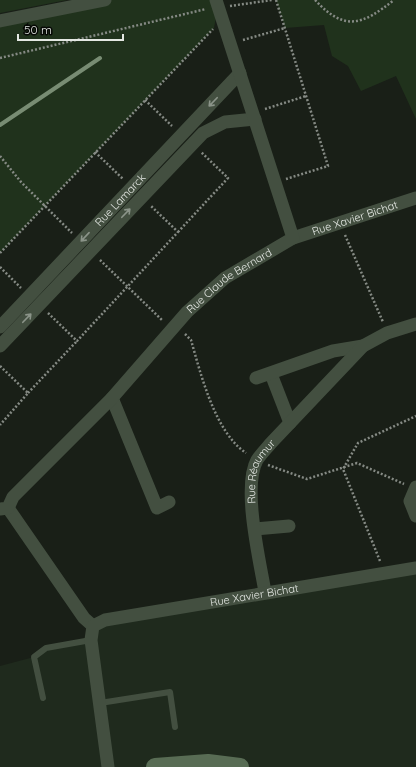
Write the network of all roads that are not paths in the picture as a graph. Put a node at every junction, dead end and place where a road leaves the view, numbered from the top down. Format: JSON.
{"nodes":[{"id":1,"x":105,"y":0,"type":"edge"},
{"id":2,"x":217,"y":3,"type":"edge"},
{"id":3,"x":0,"y":22,"type":"edge"},
{"id":4,"x":240,"y":73,"type":"junction"},
{"id":5,"x":254,"y":116,"type":"junction"},
{"id":6,"x":416,"y":198,"type":"edge"},
{"id":7,"x":293,"y":238,"type":"junction"},
{"id":8,"x":416,"y":324,"type":"edge"},
{"id":9,"x":0,"y":327,"type":"edge"},
{"id":10,"x":0,"y":346,"type":"edge"},
{"id":11,"x":363,"y":346,"type":"junction"},
{"id":12,"x":271,"y":374,"type":"junction"},
{"id":13,"x":256,"y":378,"type":"dead end"},
{"id":14,"x":112,"y":398,"type":"junction"},
{"id":15,"x":290,"y":423,"type":"junction"},
{"id":16,"x":416,"y":487,"type":"edge"},
{"id":17,"x":169,"y":502,"type":"dead end"},
{"id":18,"x":4,"y":508,"type":"edge"},
{"id":19,"x":416,"y":516,"type":"edge"},
{"id":20,"x":289,"y":526,"type":"dead end"},
{"id":21,"x":255,"y":529,"type":"junction"},
{"id":22,"x":416,"y":568,"type":"edge"},
{"id":23,"x":265,"y":592,"type":"junction"},
{"id":24,"x":93,"y":626,"type":"junction"},
{"id":25,"x":91,"y":640,"type":"junction"},
{"id":26,"x":43,"y":698,"type":"dead end"},
{"id":27,"x":100,"y":703,"type":"junction"},
{"id":28,"x":175,"y":727,"type":"dead end"},
{"id":29,"x":108,"y":767,"type":"edge"},
{"id":30,"x":155,"y":767,"type":"edge"},
{"id":31,"x":240,"y":767,"type":"edge"}],
"edges":[{"from":1,"to":3,"type":"street"},
{"from":2,"to":4,"type":"street"},
{"from":4,"to":5,"type":"street"},
{"from":4,"to":9,"type":"street","name":"Rue Lamarck","one_way":true},
{"from":5,"to":7,"type":"street"},
{"from":10,"to":5,"type":"street","name":"Rue Lamarck","one_way":true},
{"from":6,"to":7,"type":"street","name":"Rue Xavier Bichat"},
{"from":7,"to":14,"type":"street","name":"Rue Claude Bernard"},
{"from":8,"to":11,"type":"street","name":"Rue Réaumur"},
{"from":11,"to":12,"type":"street","name":"Rue Réaumur"},
{"from":11,"to":15,"type":"street","name":"Rue Réaumur"},
{"from":12,"to":13,"type":"street","name":"Rue Réaumur"},
{"from":12,"to":15,"type":"street"},
{"from":14,"to":17,"type":"street"},
{"from":14,"to":18,"type":"street","name":"Rue Claude Bernard"},
{"from":15,"to":21,"type":"street","name":"Rue Réaumur"},
{"from":16,"to":19,"type":"street"},
{"from":18,"to":24,"type":"street"},
{"from":20,"to":21,"type":"street"},
{"from":21,"to":23,"type":"street","name":"Rue Réaumur"},
{"from":22,"to":23,"type":"street","name":"Rue Xavier Bichat"},
{"from":23,"to":24,"type":"street","name":"Rue Xavier Bichat"},
{"from":24,"to":25,"type":"street"},
{"from":25,"to":26,"type":"lane"},
{"from":25,"to":27,"type":"street"},
{"from":27,"to":28,"type":"lane"},
{"from":27,"to":29,"type":"street"},
{"from":30,"to":31,"type":"street"}]}
